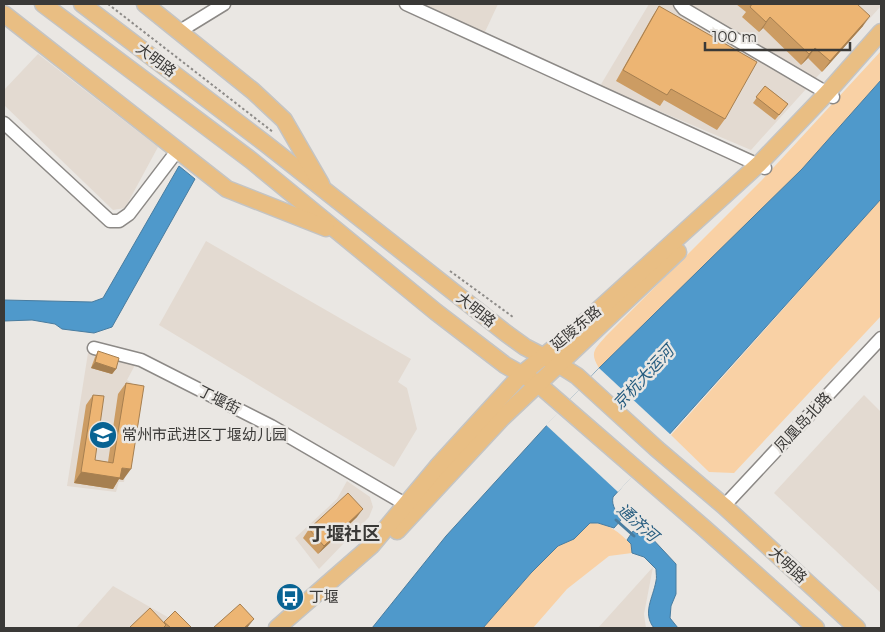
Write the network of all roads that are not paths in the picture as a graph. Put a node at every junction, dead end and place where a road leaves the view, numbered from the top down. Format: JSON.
{"nodes":[{"id":1,"x":43,"y":4,"type":"edge"},
{"id":2,"x":82,"y":4,"type":"edge"},
{"id":3,"x":145,"y":4,"type":"edge"},
{"id":4,"x":224,"y":4,"type":"edge"},
{"id":5,"x":406,"y":4,"type":"edge"},
{"id":6,"x":680,"y":4,"type":"edge"},
{"id":7,"x":4,"y":14,"type":"edge"},
{"id":8,"x":180,"y":31,"type":"junction"},
{"id":9,"x":881,"y":32,"type":"edge"},
{"id":10,"x":881,"y":46,"type":"edge"},
{"id":11,"x":830,"y":95,"type":"junction"},
{"id":12,"x":4,"y":123,"type":"edge"},
{"id":13,"x":177,"y":151,"type":"junction"},
{"id":14,"x":762,"y":166,"type":"junction"},
{"id":15,"x":326,"y":192,"type":"junction"},
{"id":16,"x":341,"y":234,"type":"junction"},
{"id":17,"x":881,"y":338,"type":"edge"},
{"id":18,"x":94,"y":348,"type":"dead end"},
{"id":19,"x":543,"y":356,"type":"junction"},
{"id":20,"x":558,"y":364,"type":"junction"},
{"id":21,"x":522,"y":374,"type":"junction"},
{"id":22,"x":537,"y":383,"type":"junction"},
{"id":23,"x":724,"y":506,"type":"junction"},
{"id":24,"x":411,"y":508,"type":"junction"},
{"id":25,"x":277,"y":628,"type":"edge"},
{"id":26,"x":290,"y":628,"type":"edge"},
{"id":27,"x":816,"y":628,"type":"edge"},
{"id":28,"x":857,"y":628,"type":"edge"}],
"edges":[{"from":1,"to":16,"type":"main road","name":"大明路"},
{"from":2,"to":15,"type":"main road","name":"大明路"},
{"from":3,"to":8,"type":"main road"},
{"from":4,"to":8,"type":"street"},
{"from":5,"to":14,"type":"street"},
{"from":6,"to":11,"type":"street"},
{"from":7,"to":13,"type":"main road"},
{"from":8,"to":15,"type":"main road"},
{"from":9,"to":11,"type":"main road","name":"延陵东路"},
{"from":10,"to":11,"type":"main road","name":"延陵东路"},
{"from":11,"to":14,"type":"main road","name":"延陵东路"},
{"from":12,"to":13,"type":"street"},
{"from":13,"to":16,"type":"main road"},
{"from":14,"to":19,"type":"main road","name":"延陵东路"},
{"from":14,"to":20,"type":"main road","name":"延陵东路"},
{"from":15,"to":19,"type":"main road","name":"大明路"},
{"from":16,"to":21,"type":"main road","name":"大明路"},
{"from":17,"to":23,"type":"street","name":"凤凰岛北路"},
{"from":18,"to":24,"type":"street","name":"丁堰街"},
{"from":19,"to":20,"type":"main road","name":"大明路"},
{"from":19,"to":21,"type":"main road","name":"延陵东路"},
{"from":20,"to":22,"type":"main road","name":"延陵东路"},
{"from":20,"to":23,"type":"main road","name":"大明路"},
{"from":21,"to":22,"type":"main road","name":"大明路"},
{"from":21,"to":24,"type":"main road","name":"延陵东路"},
{"from":22,"to":24,"type":"main road","name":"延陵东路"},
{"from":22,"to":27,"type":"main road","name":"大明路"},
{"from":23,"to":28,"type":"main road","name":"大明路"},
{"from":24,"to":25,"type":"main road","name":"延陵东路"},
{"from":24,"to":26,"type":"main road","name":"延陵东路"}]}
